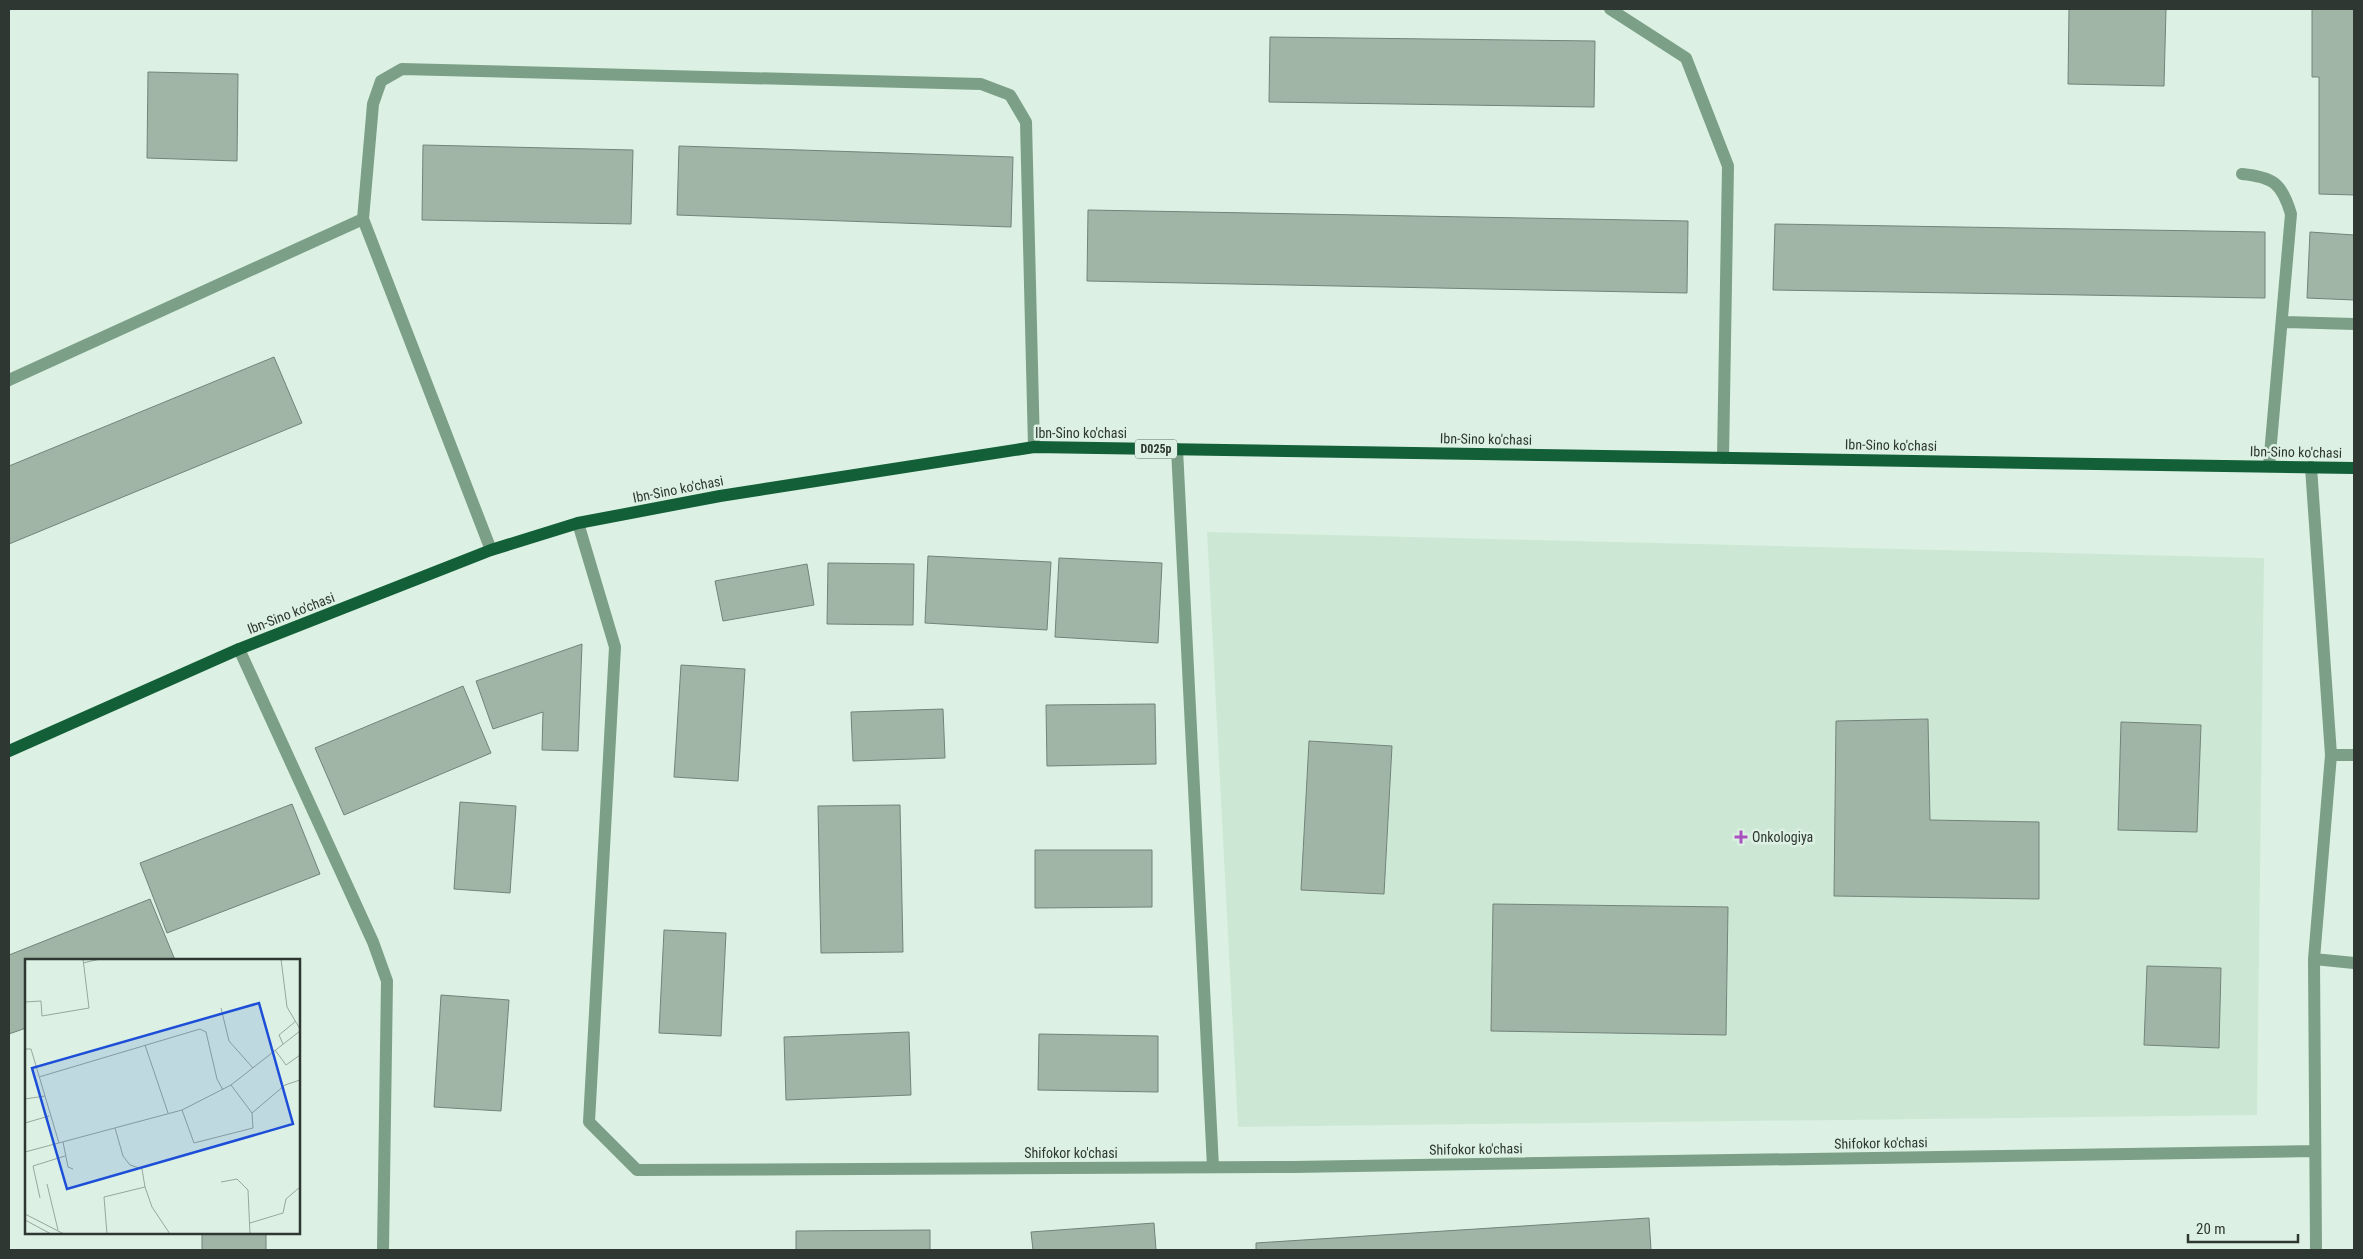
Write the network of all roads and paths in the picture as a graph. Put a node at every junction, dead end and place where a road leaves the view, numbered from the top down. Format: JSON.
{"nodes":[{"id":1,"x":1610,"y":9,"type":"edge"},
{"id":2,"x":2242,"y":174,"type":"dead end"},
{"id":3,"x":363,"y":219,"type":"junction"},
{"id":4,"x":2282,"y":322,"type":"junction"},
{"id":5,"x":2354,"y":324,"type":"edge"},
{"id":6,"x":9,"y":380,"type":"edge"},
{"id":7,"x":1034,"y":447,"type":"junction"},
{"id":8,"x":1177,"y":449,"type":"junction"},
{"id":9,"x":1723,"y":458,"type":"junction"},
{"id":10,"x":2269,"y":466,"type":"junction"},
{"id":11,"x":2311,"y":467,"type":"junction"},
{"id":12,"x":2354,"y":468,"type":"edge"},
{"id":13,"x":578,"y":523,"type":"junction"},
{"id":14,"x":491,"y":550,"type":"junction"},
{"id":15,"x":239,"y":649,"type":"junction"},
{"id":16,"x":9,"y":751,"type":"edge"},
{"id":17,"x":2331,"y":755,"type":"junction"},
{"id":18,"x":2354,"y":755,"type":"edge"},
{"id":19,"x":2314,"y":958,"type":"junction"},
{"id":20,"x":2354,"y":963,"type":"edge"},
{"id":21,"x":2315,"y":1152,"type":"junction"},
{"id":22,"x":1213,"y":1167,"type":"junction"},
{"id":23,"x":383,"y":1250,"type":"edge"},
{"id":24,"x":2316,"y":1250,"type":"edge"}],
"edges":[{"from":1,"to":9,"type":"street"},
{"from":2,"to":4,"type":"street"},
{"from":3,"to":6,"type":"street"},
{"from":3,"to":7,"type":"street"},
{"from":3,"to":14,"type":"street"},
{"from":4,"to":5,"type":"street"},
{"from":4,"to":10,"type":"street"},
{"from":7,"to":8,"type":"main road","name":"Ibn-Sino ko'chasi","number":"D025p"},
{"from":7,"to":13,"type":"main road","name":"Ibn-Sino ko'chasi","number":"D025p"},
{"from":8,"to":9,"type":"main road","name":"Ibn-Sino ko'chasi","number":"D025p"},
{"from":8,"to":22,"type":"street"},
{"from":9,"to":10,"type":"main road","name":"Ibn-Sino ko'chasi","number":"D025p"},
{"from":10,"to":11,"type":"main road","name":"Ibn-Sino ko'chasi","number":"D025p"},
{"from":11,"to":12,"type":"main road","name":"Ibn-Sino ko'chasi","number":"D025p"},
{"from":11,"to":17,"type":"street"},
{"from":13,"to":14,"type":"main road","name":"Ibn-Sino ko'chasi","number":"D025p"},
{"from":13,"to":22,"type":"street","name":"Shifokor ko'chasi"},
{"from":14,"to":15,"type":"main road","name":"Ibn-Sino ko'chasi","number":"D025p"},
{"from":15,"to":16,"type":"main road","name":"Ibn-Sino ko'chasi","number":"D025p"},
{"from":15,"to":23,"type":"street"},
{"from":17,"to":18,"type":"street"},
{"from":17,"to":19,"type":"street"},
{"from":19,"to":20,"type":"street"},
{"from":19,"to":21,"type":"street"},
{"from":21,"to":22,"type":"street","name":"Shifokor ko'chasi"},
{"from":21,"to":24,"type":"street"}]}
